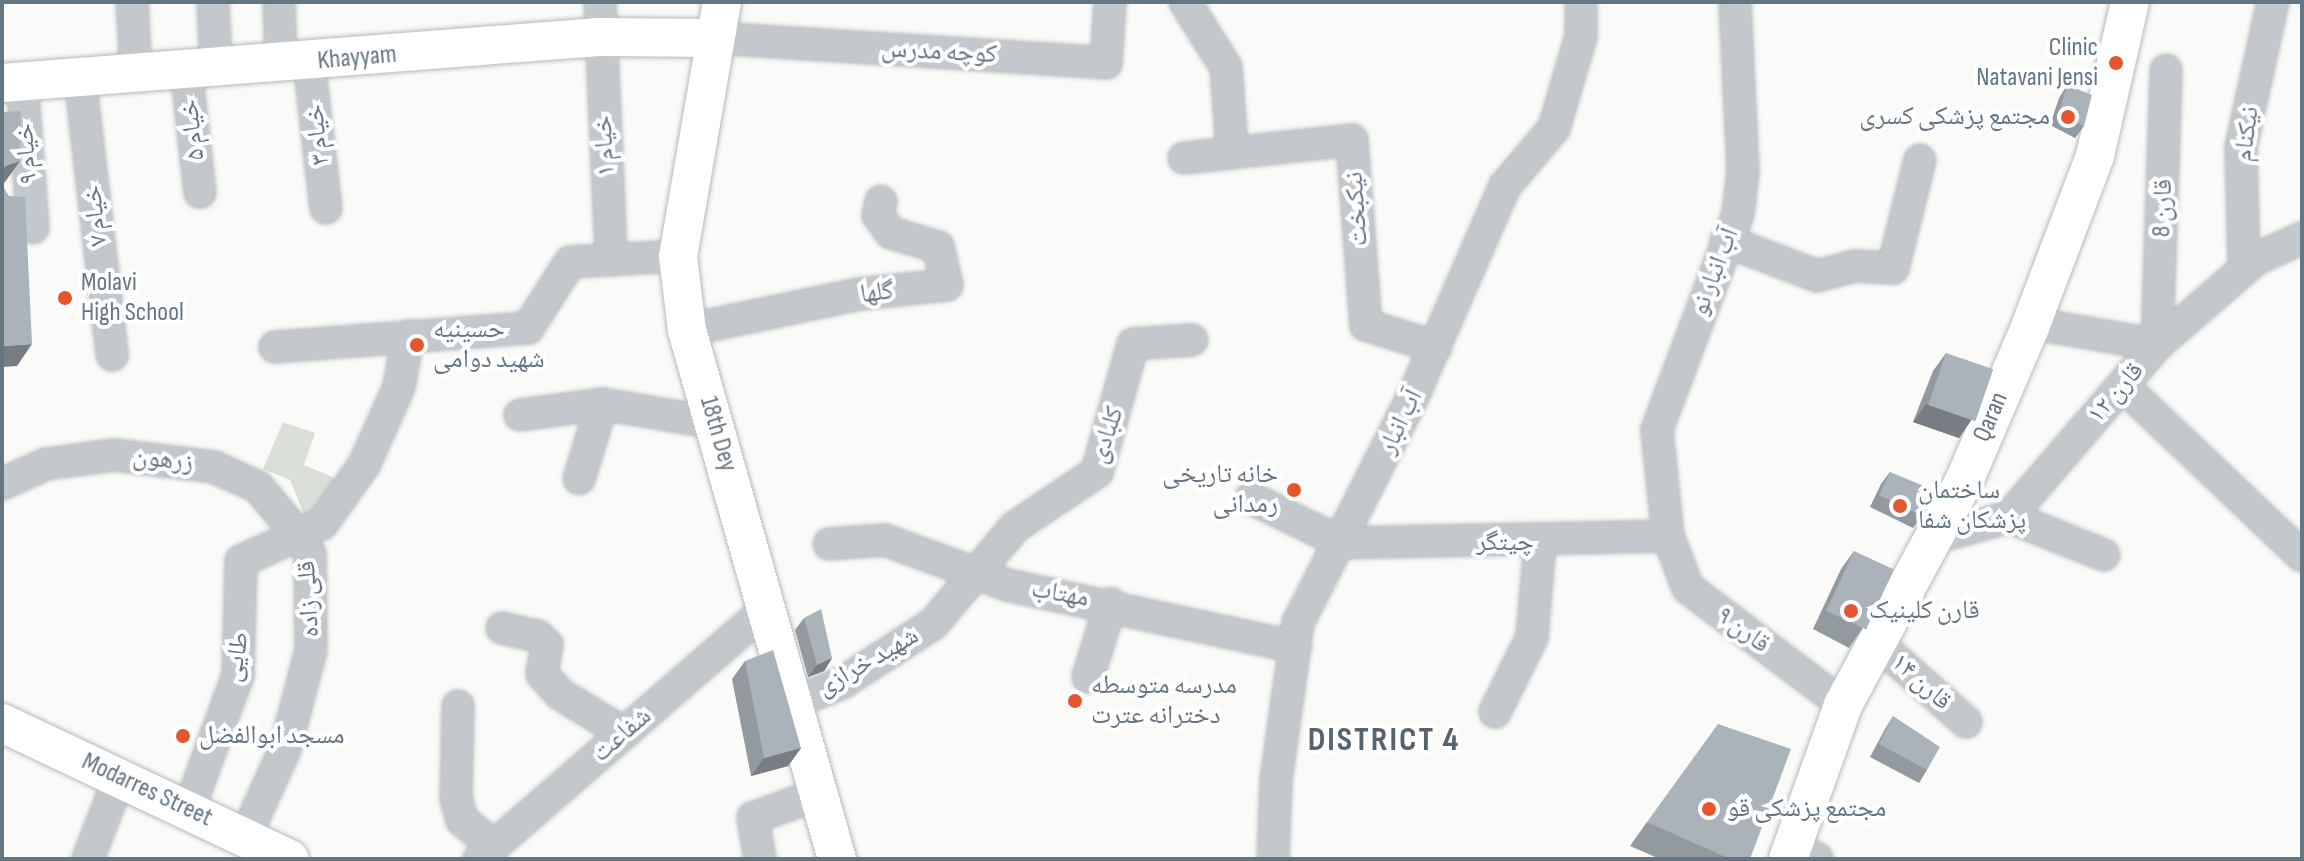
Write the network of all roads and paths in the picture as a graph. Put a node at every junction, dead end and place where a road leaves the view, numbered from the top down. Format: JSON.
{"nodes":[{"id":1,"x":132,"y":2,"type":"edge"},
{"id":2,"x":213,"y":2,"type":"edge"},
{"id":3,"x":279,"y":2,"type":"edge"},
{"id":4,"x":722,"y":2,"type":"edge"},
{"id":5,"x":1110,"y":2,"type":"edge"},
{"id":6,"x":1185,"y":2,"type":"edge"},
{"id":7,"x":1581,"y":2,"type":"edge"},
{"id":8,"x":1735,"y":2,"type":"edge"},
{"id":9,"x":2130,"y":2,"type":"edge"},
{"id":10,"x":2273,"y":2,"type":"edge"},
{"id":11,"x":600,"y":20,"type":"edge"},
{"id":12,"x":712,"y":38,"type":"junction"},
{"id":13,"x":295,"y":62,"type":"junction"},
{"id":14,"x":201,"y":67,"type":"junction"},
{"id":15,"x":2166,"y":70,"type":"dead end"},
{"id":16,"x":136,"y":72,"type":"junction"},
{"id":17,"x":80,"y":77,"type":"junction"},
{"id":18,"x":12,"y":82,"type":"edge"},
{"id":19,"x":1232,"y":149,"type":"junction"},
{"id":20,"x":1184,"y":158,"type":"dead end"},
{"id":21,"x":1920,"y":160,"type":"dead end"},
{"id":22,"x":200,"y":192,"type":"dead end"},
{"id":23,"x":16,"y":199,"type":"edge"},
{"id":24,"x":881,"y":201,"type":"dead end"},
{"id":25,"x":326,"y":208,"type":"dead end"},
{"id":26,"x":33,"y":228,"type":"dead end"},
{"id":27,"x":2302,"y":238,"type":"edge"},
{"id":28,"x":1726,"y":241,"type":"junction"},
{"id":29,"x":611,"y":255,"type":"junction"},
{"id":30,"x":678,"y":256,"type":"junction"},
{"id":31,"x":2244,"y":268,"type":"junction"},
{"id":32,"x":2031,"y":323,"type":"junction"},
{"id":33,"x":687,"y":330,"type":"junction"},
{"id":34,"x":408,"y":336,"type":"junction"},
{"id":35,"x":1192,"y":340,"type":"dead end"},
{"id":36,"x":2157,"y":345,"type":"junction"},
{"id":37,"x":275,"y":347,"type":"dead end"},
{"id":38,"x":1436,"y":347,"type":"junction"},
{"id":39,"x":112,"y":355,"type":"dead end"},
{"id":40,"x":2123,"y":386,"type":"junction"},
{"id":41,"x":602,"y":404,"type":"junction"},
{"id":42,"x":520,"y":415,"type":"dead end"},
{"id":43,"x":715,"y":423,"type":"junction"},
{"id":44,"x":579,"y":479,"type":"dead end"},
{"id":45,"x":2,"y":484,"type":"edge"},
{"id":46,"x":1251,"y":498,"type":"dead end"},
{"id":47,"x":2009,"y":517,"type":"junction"},
{"id":48,"x":1668,"y":536,"type":"junction"},
{"id":49,"x":300,"y":537,"type":"junction"},
{"id":50,"x":1930,"y":539,"type":"junction"},
{"id":51,"x":1342,"y":543,"type":"junction"},
{"id":52,"x":829,"y":544,"type":"dead end"},
{"id":53,"x":1540,"y":544,"type":"junction"},
{"id":54,"x":2104,"y":555,"type":"dead end"},
{"id":55,"x":2302,"y":556,"type":"edge"},
{"id":56,"x":969,"y":574,"type":"junction"},
{"id":57,"x":1111,"y":603,"type":"junction"},
{"id":58,"x":764,"y":611,"type":"junction"},
{"id":59,"x":502,"y":628,"type":"dead end"},
{"id":60,"x":1875,"y":641,"type":"junction"},
{"id":61,"x":1295,"y":647,"type":"junction"},
{"id":62,"x":1088,"y":677,"type":"dead end"},
{"id":63,"x":790,"y":704,"type":"junction"},
{"id":64,"x":1843,"y":705,"type":"junction"},
{"id":65,"x":458,"y":706,"type":"dead end"},
{"id":66,"x":1495,"y":712,"type":"dead end"},
{"id":67,"x":1966,"y":722,"type":"dead end"},
{"id":68,"x":2,"y":723,"type":"edge"},
{"id":69,"x":624,"y":733,"type":"junction"},
{"id":70,"x":120,"y":776,"type":"junction"},
{"id":71,"x":818,"y":794,"type":"junction"},
{"id":72,"x":189,"y":809,"type":"junction"},
{"id":73,"x":245,"y":837,"type":"junction"},
{"id":74,"x":487,"y":852,"type":"edge"},
{"id":75,"x":1799,"y":855,"type":"edge"},
{"id":76,"x":88,"y":859,"type":"edge"},
{"id":77,"x":290,"y":859,"type":"edge"},
{"id":78,"x":760,"y":859,"type":"edge"},
{"id":79,"x":837,"y":859,"type":"edge"},
{"id":80,"x":1273,"y":859,"type":"edge"}],
"edges":[{"from":1,"to":16,"type":"street"},
{"from":2,"to":14,"type":"street","name":"خیام ۵"},
{"from":3,"to":13,"type":"street","name":"خیام ۳"},
{"from":4,"to":12,"type":"main road","name":"18th Dey"},
{"from":5,"to":12,"type":"street","name":"کوچه مدرس"},
{"from":6,"to":19,"type":"street"},
{"from":7,"to":38,"type":"street","name":"آب انبار"},
{"from":8,"to":28,"type":"street","name":"آب انبار نو"},
{"from":9,"to":32,"type":"main road","name":"Qaran"},
{"from":10,"to":31,"type":"street","name":"نیکنام"},
{"from":11,"to":12,"type":"main road","name":"Khayyam"},
{"from":11,"to":13,"type":"main road","name":"Khayyam"},
{"from":11,"to":29,"type":"street","name":"خیام ۱"},
{"from":12,"to":30,"type":"main road","name":"18th Dey"},
{"from":13,"to":14,"type":"main road","name":"Khayyam"},
{"from":13,"to":25,"type":"street","name":"خیام ۳"},
{"from":14,"to":16,"type":"main road","name":"Khayyam"},
{"from":14,"to":22,"type":"street","name":"خیام ۵"},
{"from":15,"to":36,"type":"street","name":"قارن 8"},
{"from":16,"to":17,"type":"main road","name":"Khayyam"},
{"from":17,"to":18,"type":"main road","name":"Khayyam"},
{"from":17,"to":39,"type":"street","name":"خیام ۷"},
{"from":18,"to":23,"type":"street","name":"خیام ۹"},
{"from":19,"to":20,"type":"street"},
{"from":19,"to":38,"type":"street","name":"نیکبخت"},
{"from":21,"to":28,"type":"street"},
{"from":23,"to":26,"type":"street","name":"خیام ۹"},
{"from":24,"to":33,"type":"street","name":"گلها"},
{"from":27,"to":31,"type":"street","name":"قارن ۱۲"},
{"from":28,"to":48,"type":"street","name":"آب انبار نو"},
{"from":29,"to":30,"type":"street"},
{"from":29,"to":34,"type":"street"},
{"from":30,"to":33,"type":"main road","name":"18th Dey"},
{"from":31,"to":36,"type":"street","name":"قارن ۱۲"},
{"from":32,"to":36,"type":"street"},
{"from":32,"to":50,"type":"main road","name":"Qaran"},
{"from":33,"to":43,"type":"main road","name":"18th Dey"},
{"from":34,"to":37,"type":"street"},
{"from":34,"to":49,"type":"street","name":"قلی زاده"},
{"from":35,"to":56,"type":"street","name":"کلبادی"},
{"from":36,"to":40,"type":"street","name":"قارن ۱۲"},
{"from":38,"to":51,"type":"street","name":"آب انبار"},
{"from":40,"to":47,"type":"street","name":"قارن ۱۲"},
{"from":40,"to":55,"type":"street"},
{"from":41,"to":42,"type":"street"},
{"from":41,"to":43,"type":"street"},
{"from":41,"to":44,"type":"street"},
{"from":43,"to":58,"type":"main road","name":"18th Dey"},
{"from":45,"to":49,"type":"street","name":"زرهون"},
{"from":46,"to":51,"type":"street"},
{"from":47,"to":50,"type":"street"},
{"from":47,"to":54,"type":"street"},
{"from":48,"to":53,"type":"street","name":"چیتگر"},
{"from":48,"to":64,"type":"street","name":"قارن ٩"},
{"from":49,"to":72,"type":"street","name":"طایی"},
{"from":49,"to":73,"type":"street","name":"قلی زاده"},
{"from":50,"to":60,"type":"main road","name":"Qaran"},
{"from":51,"to":53,"type":"street","name":"چیتگر"},
{"from":51,"to":61,"type":"street","name":"آب انبار"},
{"from":52,"to":56,"type":"street","name":"مهتاب"},
{"from":53,"to":66,"type":"street"},
{"from":56,"to":57,"type":"street","name":"مهتاب"},
{"from":56,"to":63,"type":"street","name":"شهید خرازی"},
{"from":57,"to":61,"type":"street","name":"مهتاب"},
{"from":57,"to":62,"type":"street"},
{"from":58,"to":63,"type":"main road","name":"18th Dey"},
{"from":58,"to":69,"type":"street","name":"شفاعت"},
{"from":59,"to":69,"type":"street"},
{"from":60,"to":64,"type":"main road","name":"Qaran"},
{"from":60,"to":67,"type":"street","name":"قارن ۱۴"},
{"from":61,"to":80,"type":"street","name":"آب انبار"},
{"from":63,"to":71,"type":"main road","name":"18th Dey"},
{"from":64,"to":75,"type":"main road","name":"Qaran"},
{"from":65,"to":74,"type":"street"},
{"from":68,"to":70,"type":"main road","name":"Modarres Street"},
{"from":69,"to":74,"type":"street","name":"شفاعت"},
{"from":70,"to":72,"type":"main road","name":"Modarres Street"},
{"from":70,"to":76,"type":"street"},
{"from":71,"to":78,"type":"street"},
{"from":71,"to":79,"type":"main road","name":"18th Dey"},
{"from":72,"to":73,"type":"main road","name":"Modarres Street"},
{"from":73,"to":77,"type":"main road","name":"Modarres Street"}]}
